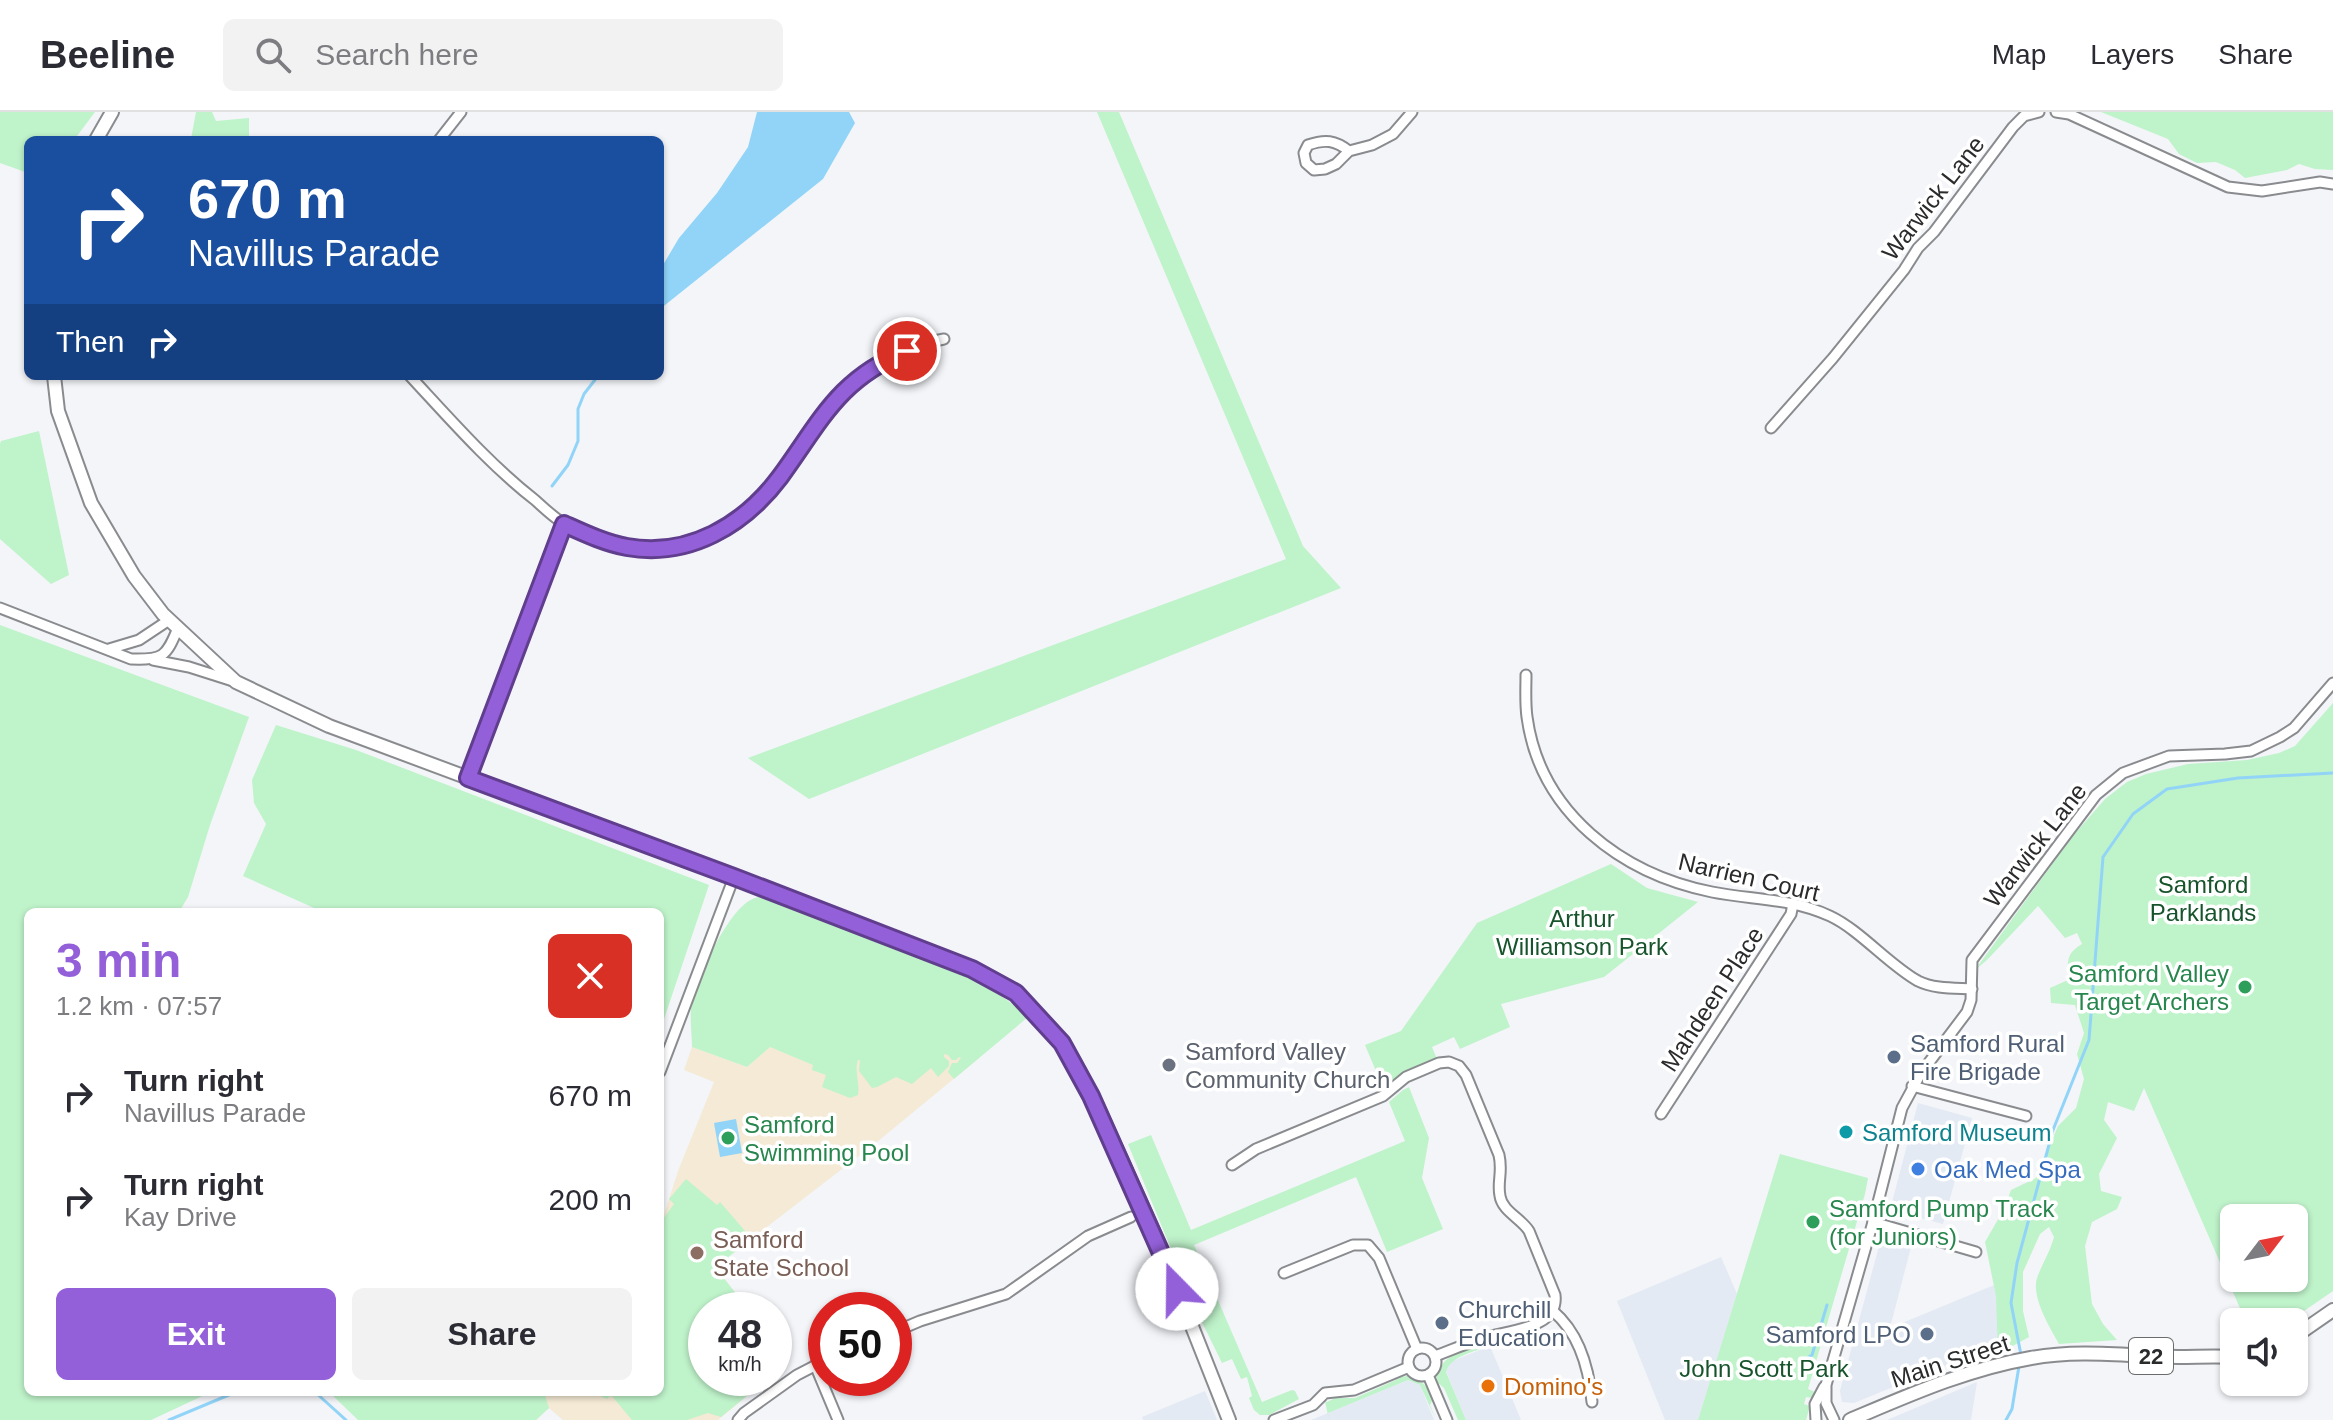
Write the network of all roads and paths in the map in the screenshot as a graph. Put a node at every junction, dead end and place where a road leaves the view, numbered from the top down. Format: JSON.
{"nodes":[{"id":1,"x":112,"y":112,"type":"edge"},
{"id":2,"x":461,"y":112,"type":"edge"},
{"id":3,"x":1412,"y":112,"type":"edge"},
{"id":4,"x":2039,"y":112,"type":"edge"},
{"id":5,"x":2056,"y":112,"type":"edge"},
{"id":6,"x":2022,"y":114,"type":"edge"},
{"id":7,"x":98,"y":136,"type":"edge"},
{"id":8,"x":442,"y":136,"type":"edge"},
{"id":9,"x":1349,"y":151,"type":"junction"},
{"id":10,"x":2333,"y":184,"type":"edge"},
{"id":11,"x":944,"y":339,"type":"dead end"},
{"id":12,"x":54,"y":380,"type":"edge"},
{"id":13,"x":414,"y":380,"type":"edge"},
{"id":14,"x":1771,"y":428,"type":"dead end"},
{"id":15,"x":564,"y":524,"type":"junction"},
{"id":16,"x":0,"y":608,"type":"edge"},
{"id":17,"x":174,"y":624,"type":"junction"},
{"id":18,"x":109,"y":649,"type":"junction"},
{"id":19,"x":153,"y":660,"type":"junction"},
{"id":20,"x":1526,"y":675,"type":"dead end"},
{"id":21,"x":236,"y":682,"type":"junction"},
{"id":22,"x":2333,"y":683,"type":"edge"},
{"id":23,"x":468,"y":778,"type":"junction"},
{"id":24,"x":734,"y":877,"type":"junction"},
{"id":25,"x":1793,"y":904,"type":"junction"},
{"id":26,"x":1972,"y":989,"type":"junction"},
{"id":27,"x":664,"y":1061,"type":"edge"},
{"id":28,"x":1912,"y":1086,"type":"junction"},
{"id":29,"x":1661,"y":1114,"type":"dead end"},
{"id":30,"x":2026,"y":1116,"type":"dead end"},
{"id":31,"x":1232,"y":1165,"type":"dead end"},
{"id":32,"x":1131,"y":1217,"type":"dead end"},
{"id":33,"x":1873,"y":1222,"type":"junction"},
{"id":34,"x":1976,"y":1252,"type":"dead end"},
{"id":35,"x":1284,"y":1273,"type":"dead end"},
{"id":36,"x":2333,"y":1310,"type":"edge"},
{"id":37,"x":1553,"y":1311,"type":"junction"},
{"id":38,"x":912,"y":1324,"type":"edge"},
{"id":39,"x":2308,"y":1327,"type":"edge"},
{"id":40,"x":1198,"y":1339,"type":"junction"},
{"id":41,"x":1417,"y":1349,"type":"junction"},
{"id":42,"x":1435,"y":1356,"type":"junction"},
{"id":43,"x":2220,"y":1357,"type":"edge"},
{"id":44,"x":1409,"y":1367,"type":"junction"},
{"id":45,"x":808,"y":1369,"type":"edge"},
{"id":46,"x":1428,"y":1375,"type":"junction"},
{"id":47,"x":1826,"y":1385,"type":"junction"},
{"id":48,"x":828,"y":1396,"type":"edge"},
{"id":49,"x":1592,"y":1402,"type":"dead end"},
{"id":50,"x":738,"y":1420,"type":"edge"},
{"id":51,"x":838,"y":1420,"type":"edge"},
{"id":52,"x":1229,"y":1420,"type":"edge"},
{"id":53,"x":1238,"y":1420,"type":"edge"},
{"id":54,"x":1274,"y":1420,"type":"edge"},
{"id":55,"x":1447,"y":1420,"type":"edge"},
{"id":56,"x":1816,"y":1420,"type":"edge"},
{"id":57,"x":1834,"y":1420,"type":"edge"},
{"id":58,"x":1850,"y":1420,"type":"edge"}],
"edges":[{"from":1,"to":7,"type":"main road"},
{"from":2,"to":8,"type":"street"},
{"from":3,"to":9,"type":"street"},
{"from":4,"to":6,"type":"street","name":"Warwick Lane"},
{"from":5,"to":10,"type":"street"},
{"from":6,"to":14,"type":"street","name":"Warwick Lane"},
{"from":9,"to":9,"type":"street"},
{"from":11,"to":15,"type":"street"},
{"from":12,"to":17,"type":"main road"},
{"from":13,"to":15,"type":"street"},
{"from":15,"to":23,"type":"street"},
{"from":16,"to":18,"type":"street"},
{"from":17,"to":18,"type":"street"},
{"from":17,"to":19,"type":"street"},
{"from":17,"to":21,"type":"main road"},
{"from":18,"to":19,"type":"street"},
{"from":19,"to":21,"type":"street"},
{"from":20,"to":25,"type":"street","name":"Narrien Court"},
{"from":21,"to":23,"type":"main road"},
{"from":22,"to":26,"type":"street","name":"Warwick Lane"},
{"from":23,"to":24,"type":"main road"},
{"from":24,"to":27,"type":"street"},
{"from":24,"to":40,"type":"main road"},
{"from":25,"to":26,"type":"street","name":"Narrien Court"},
{"from":25,"to":29,"type":"street","name":"Mahdeen Place"},
{"from":26,"to":28,"type":"street","name":"Warwick Lane"},
{"from":28,"to":30,"type":"street"},
{"from":28,"to":33,"type":"street","name":"Warwick Lane"},
{"from":31,"to":37,"type":"street"},
{"from":32,"to":38,"type":"street"},
{"from":33,"to":34,"type":"street"},
{"from":33,"to":47,"type":"street","name":"Warwick Lane"},
{"from":35,"to":41,"type":"street"},
{"from":36,"to":39,"type":"main road"},
{"from":37,"to":42,"type":"street"},
{"from":37,"to":49,"type":"street"},
{"from":40,"to":52,"type":"main road"},
{"from":40,"to":53,"type":"main road"},
{"from":41,"to":42,"type":"street"},
{"from":41,"to":44,"type":"street"},
{"from":42,"to":46,"type":"street"},
{"from":43,"to":58,"type":"main road","name":"Main Street","number":"22"},
{"from":44,"to":46,"type":"street"},
{"from":44,"to":54,"type":"street"},
{"from":45,"to":50,"type":"street"},
{"from":46,"to":55,"type":"street"},
{"from":47,"to":56,"type":"street","name":"Warwick Lane"},
{"from":47,"to":57,"type":"street"},
{"from":48,"to":51,"type":"street"}]}
